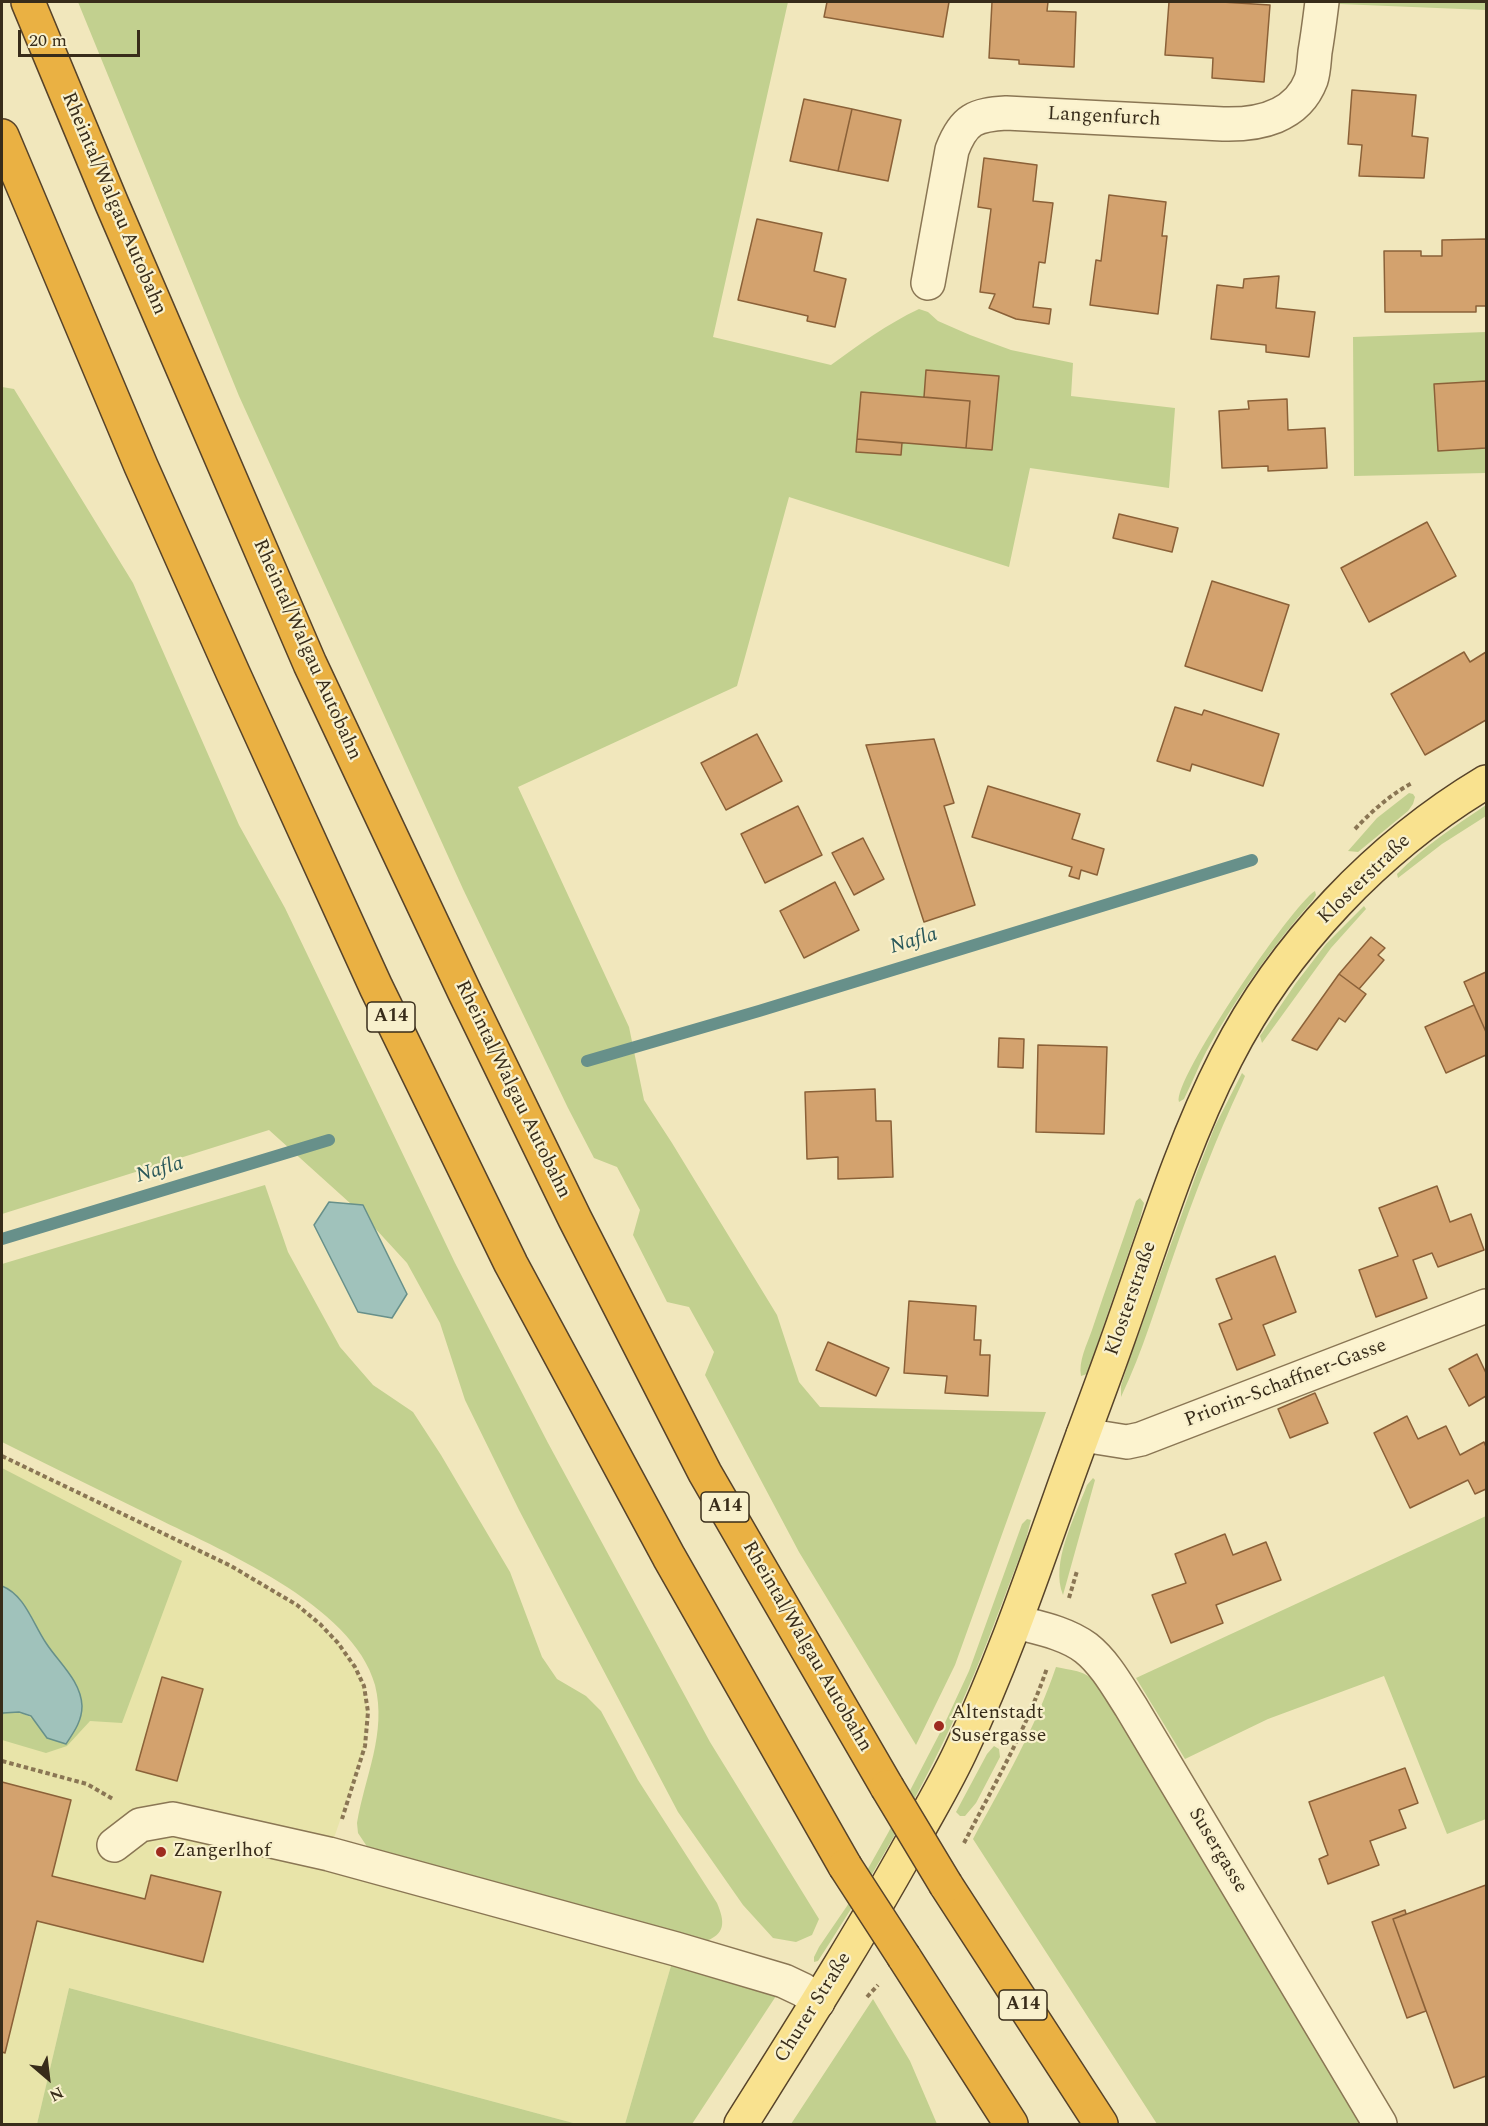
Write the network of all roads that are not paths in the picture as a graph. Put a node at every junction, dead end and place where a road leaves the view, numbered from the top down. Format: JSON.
{"nodes":[{"id":1,"x":28,"y":2,"type":"edge"},
{"id":2,"x":1322,"y":2,"type":"edge"},
{"id":3,"x":2,"y":136,"type":"edge"},
{"id":4,"x":928,"y":283,"type":"dead end"},
{"id":5,"x":1486,"y":782,"type":"edge"},
{"id":6,"x":1486,"y":1306,"type":"edge"},
{"id":7,"x":1083,"y":1435,"type":"junction"},
{"id":8,"x":1016,"y":1622,"type":"junction"},
{"id":9,"x":114,"y":1845,"type":"dead end"},
{"id":10,"x":885,"y":1891,"type":"joint"},
{"id":11,"x":818,"y":2002,"type":"junction"},
{"id":12,"x":741,"y":2124,"type":"edge"},
{"id":13,"x":1011,"y":2124,"type":"edge"},
{"id":14,"x":1101,"y":2124,"type":"edge"},
{"id":15,"x":1380,"y":2124,"type":"edge"}],
"edges":[{"from":1,"to":14,"type":"highway","name":"Rheintal/Walgau Autobahn","number":"A14","bridge":true},
{"from":2,"to":4,"type":"street","name":"Langenfurch"},
{"from":3,"to":13,"type":"highway","number":"A14","bridge":true},
{"from":5,"to":7,"type":"main road","name":"Klosterstraße"},
{"from":6,"to":7,"type":"street","name":"Priorin-Schaffner-Gasse"},
{"from":7,"to":8,"type":"main road","name":"Klosterstraße"},
{"from":8,"to":10,"type":"main road","name":"Klosterstraße"},
{"from":8,"to":15,"type":"street","name":"Susergasse"},
{"from":9,"to":11,"type":"street"},
{"from":10,"to":11,"type":"main road","name":"Churer Straße"},
{"from":11,"to":12,"type":"main road","name":"Churer Straße"}]}
